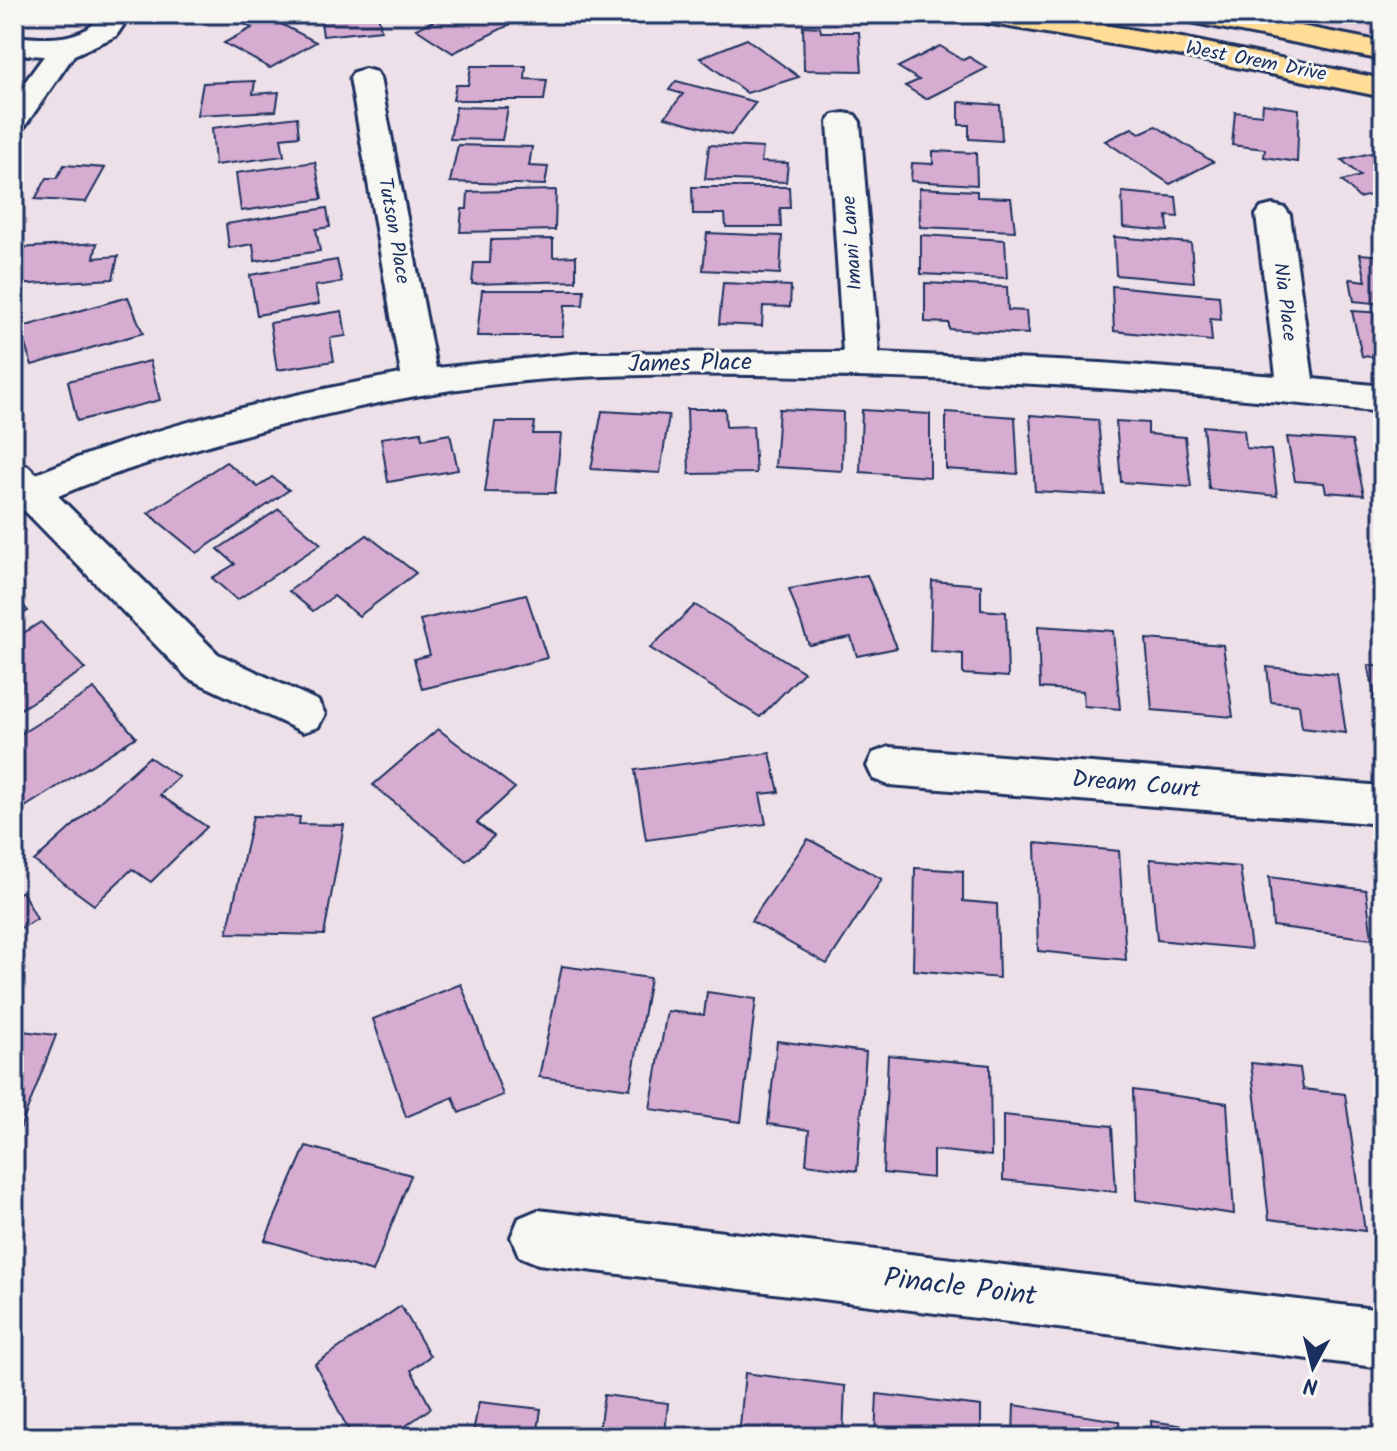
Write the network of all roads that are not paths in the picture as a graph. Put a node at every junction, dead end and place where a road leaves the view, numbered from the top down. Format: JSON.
{"nodes":[{"id":1,"x":117,"y":14,"type":"edge"},
{"id":2,"x":1195,"y":14,"type":"edge"},
{"id":3,"x":998,"y":15,"type":"edge"},
{"id":4,"x":63,"y":35,"type":"junction"},
{"id":5,"x":14,"y":45,"type":"edge"},
{"id":6,"x":1383,"y":51,"type":"edge"},
{"id":7,"x":365,"y":78,"type":"dead end"},
{"id":8,"x":1383,"y":88,"type":"edge"},
{"id":9,"x":14,"y":119,"type":"edge"},
{"id":10,"x":844,"y":122,"type":"dead end"},
{"id":11,"x":1273,"y":215,"type":"dead end"},
{"id":12,"x":862,"y":365,"type":"junction"},
{"id":13,"x":421,"y":384,"type":"junction"},
{"id":14,"x":1296,"y":390,"type":"junction"},
{"id":15,"x":1383,"y":399,"type":"edge"},
{"id":16,"x":19,"y":489,"type":"edge"},
{"id":17,"x":303,"y":714,"type":"dead end"},
{"id":18,"x":889,"y":766,"type":"dead end"},
{"id":19,"x":1383,"y":805,"type":"edge"},
{"id":20,"x":538,"y":1237,"type":"dead end"},
{"id":21,"x":1383,"y":1339,"type":"edge"}],
"edges":[{"from":1,"to":4,"type":"street"},
{"from":2,"to":6,"type":"main road","name":"West Orem Drive"},
{"from":3,"to":8,"type":"main road","name":"West Orem Drive"},
{"from":4,"to":5,"type":"street"},
{"from":4,"to":9,"type":"street"},
{"from":7,"to":13,"type":"street","name":"Tutson Place"},
{"from":10,"to":12,"type":"street","name":"Imani Lane"},
{"from":11,"to":14,"type":"street","name":"Nia Place"},
{"from":12,"to":13,"type":"street","name":"James Place"},
{"from":12,"to":14,"type":"street","name":"James Place"},
{"from":13,"to":16,"type":"street","name":"James Place"},
{"from":14,"to":15,"type":"street","name":"James Place"},
{"from":16,"to":17,"type":"street"},
{"from":18,"to":19,"type":"street","name":"Dream Court"},
{"from":20,"to":21,"type":"street","name":"Pinacle Point"}]}
